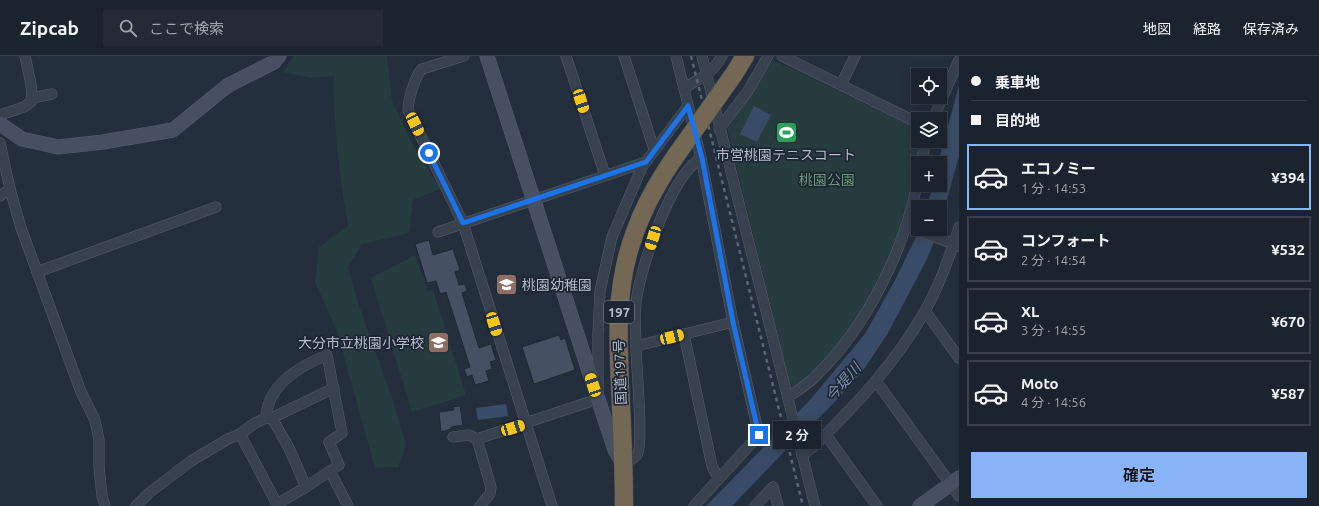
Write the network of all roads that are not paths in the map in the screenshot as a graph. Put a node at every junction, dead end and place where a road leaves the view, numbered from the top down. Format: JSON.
{"nodes":[{"id":1,"x":25,"y":56,"type":"edge"},
{"id":2,"x":279,"y":56,"type":"edge"},
{"id":3,"x":464,"y":56,"type":"edge"},
{"id":4,"x":487,"y":56,"type":"edge"},
{"id":5,"x":566,"y":56,"type":"edge"},
{"id":6,"x":624,"y":56,"type":"edge"},
{"id":7,"x":676,"y":56,"type":"edge"},
{"id":8,"x":702,"y":56,"type":"edge"},
{"id":9,"x":722,"y":56,"type":"edge"},
{"id":10,"x":745,"y":56,"type":"edge"},
{"id":11,"x":768,"y":56,"type":"edge"},
{"id":12,"x":782,"y":56,"type":"edge"},
{"id":13,"x":855,"y":56,"type":"edge"},
{"id":14,"x":959,"y":60,"type":"edge"},
{"id":15,"x":706,"y":75,"type":"junction"},
{"id":16,"x":841,"y":85,"type":"junction"},
{"id":17,"x":684,"y":88,"type":"junction"},
{"id":18,"x":52,"y":94,"type":"dead end"},
{"id":19,"x":32,"y":98,"type":"junction"},
{"id":20,"x":688,"y":106,"type":"junction"},
{"id":21,"x":936,"y":112,"type":"edge"},
{"id":22,"x":0,"y":115,"type":"edge"},
{"id":23,"x":911,"y":120,"type":"edge"},
{"id":24,"x":0,"y":124,"type":"edge"},
{"id":25,"x":719,"y":129,"type":"junction"},
{"id":26,"x":0,"y":143,"type":"edge"},
{"id":27,"x":654,"y":149,"type":"junction"},
{"id":28,"x":702,"y":158,"type":"junction"},
{"id":29,"x":646,"y":162,"type":"junction"},
{"id":30,"x":605,"y":175,"type":"junction"},
{"id":31,"x":10,"y":189,"type":"junction"},
{"id":32,"x":916,"y":192,"type":"edge"},
{"id":33,"x":0,"y":196,"type":"edge"},
{"id":34,"x":533,"y":200,"type":"junction"},
{"id":35,"x":216,"y":207,"type":"dead end"},
{"id":36,"x":463,"y":223,"type":"junction"},
{"id":37,"x":909,"y":227,"type":"junction"},
{"id":38,"x":959,"y":227,"type":"edge"},
{"id":39,"x":438,"y":232,"type":"dead end"},
{"id":40,"x":956,"y":245,"type":"edge"},
{"id":41,"x":37,"y":272,"type":"junction"},
{"id":42,"x":925,"y":311,"type":"junction"},
{"id":43,"x":733,"y":322,"type":"junction"},
{"id":44,"x":684,"y":334,"type":"junction"},
{"id":45,"x":636,"y":346,"type":"junction"},
{"id":46,"x":959,"y":358,"type":"edge"},
{"id":47,"x":876,"y":381,"type":"junction"},
{"id":48,"x":334,"y":388,"type":"junction"},
{"id":49,"x":788,"y":397,"type":"junction"},
{"id":50,"x":598,"y":399,"type":"junction"},
{"id":51,"x":269,"y":418,"type":"junction"},
{"id":52,"x":526,"y":424,"type":"junction"},
{"id":53,"x":240,"y":434,"type":"junction"},
{"id":54,"x":826,"y":435,"type":"junction"},
{"id":55,"x":453,"y":437,"type":"dead end"},
{"id":56,"x":477,"y":439,"type":"junction"},
{"id":57,"x":801,"y":451,"type":"junction"},
{"id":58,"x":624,"y":464,"type":"junction"},
{"id":59,"x":330,"y":471,"type":"junction"},
{"id":60,"x":718,"y":478,"type":"junction"},
{"id":61,"x":955,"y":481,"type":"edge"},
{"id":62,"x":306,"y":487,"type":"junction"},
{"id":63,"x":959,"y":496,"type":"edge"},
{"id":64,"x":276,"y":505,"type":"edge"},
{"id":65,"x":105,"y":506,"type":"edge"},
{"id":66,"x":136,"y":506,"type":"edge"},
{"id":67,"x":348,"y":506,"type":"edge"},
{"id":68,"x":480,"y":506,"type":"edge"},
{"id":69,"x":552,"y":506,"type":"edge"},
{"id":70,"x":624,"y":506,"type":"edge"},
{"id":71,"x":694,"y":506,"type":"edge"},
{"id":72,"x":755,"y":506,"type":"edge"},
{"id":73,"x":778,"y":506,"type":"edge"},
{"id":74,"x":815,"y":506,"type":"edge"},
{"id":75,"x":877,"y":506,"type":"edge"},
{"id":76,"x":920,"y":506,"type":"edge"}],
"edges":[{"from":1,"to":19,"type":"street"},
{"from":2,"to":24,"type":"street"},
{"from":3,"to":36,"type":"street"},
{"from":4,"to":34,"type":"street"},
{"from":5,"to":30,"type":"street"},
{"from":6,"to":27,"type":"street"},
{"from":7,"to":17,"type":"street"},
{"from":8,"to":15,"type":"street"},
{"from":9,"to":15,"type":"street"},
{"from":10,"to":58,"type":"highway","name":"国道197号","number":"197","bridge":true},
{"from":11,"to":25,"type":"street"},
{"from":12,"to":16,"type":"street"},
{"from":13,"to":16,"type":"street"},
{"from":14,"to":21,"type":"street"},
{"from":15,"to":17,"type":"street"},
{"from":15,"to":25,"type":"street"},
{"from":16,"to":23,"type":"street"},
{"from":17,"to":20,"type":"street"},
{"from":18,"to":19,"type":"street"},
{"from":19,"to":22,"type":"street"},
{"from":20,"to":27,"type":"street"},
{"from":20,"to":28,"type":"street"},
{"from":25,"to":49,"type":"street"},
{"from":26,"to":31,"type":"street"},
{"from":27,"to":29,"type":"street"},
{"from":28,"to":43,"type":"street"},
{"from":28,"to":45,"type":"street"},
{"from":29,"to":30,"type":"street"},
{"from":29,"to":50,"type":"street"},
{"from":30,"to":34,"type":"street"},
{"from":31,"to":33,"type":"street"},
{"from":31,"to":41,"type":"street"},
{"from":32,"to":37,"type":"street"},
{"from":34,"to":36,"type":"street"},
{"from":34,"to":50,"type":"street"},
{"from":35,"to":41,"type":"street"},
{"from":36,"to":39,"type":"street"},
{"from":36,"to":52,"type":"street"},
{"from":37,"to":40,"type":"street"},
{"from":37,"to":49,"type":"street"},
{"from":38,"to":40,"type":"street"},
{"from":40,"to":42,"type":"street"},
{"from":41,"to":65,"type":"street"},
{"from":42,"to":46,"type":"street"},
{"from":42,"to":47,"type":"street"},
{"from":43,"to":44,"type":"street"},
{"from":43,"to":60,"type":"street"},
{"from":44,"to":45,"type":"street"},
{"from":44,"to":60,"type":"street"},
{"from":45,"to":58,"type":"street"},
{"from":47,"to":54,"type":"street"},
{"from":47,"to":61,"type":"street"},
{"from":48,"to":51,"type":"street"},
{"from":48,"to":51,"type":"street"},
{"from":48,"to":59,"type":"street"},
{"from":49,"to":57,"type":"street"},
{"from":50,"to":52,"type":"street"},
{"from":50,"to":58,"type":"street"},
{"from":51,"to":53,"type":"street"},
{"from":51,"to":62,"type":"street"},
{"from":52,"to":56,"type":"street"},
{"from":52,"to":69,"type":"street"},
{"from":53,"to":64,"type":"street"},
{"from":53,"to":66,"type":"street"},
{"from":54,"to":57,"type":"street"},
{"from":54,"to":75,"type":"street"},
{"from":55,"to":56,"type":"street"},
{"from":56,"to":68,"type":"street"},
{"from":57,"to":74,"type":"street"},
{"from":58,"to":70,"type":"highway","name":"国道197号","number":"197"},
{"from":59,"to":62,"type":"street"},
{"from":59,"to":67,"type":"street"},
{"from":60,"to":71,"type":"street"},
{"from":61,"to":63,"type":"street"},
{"from":61,"to":76,"type":"street"},
{"from":62,"to":64,"type":"street"},
{"from":72,"to":73,"type":"street"}]}
